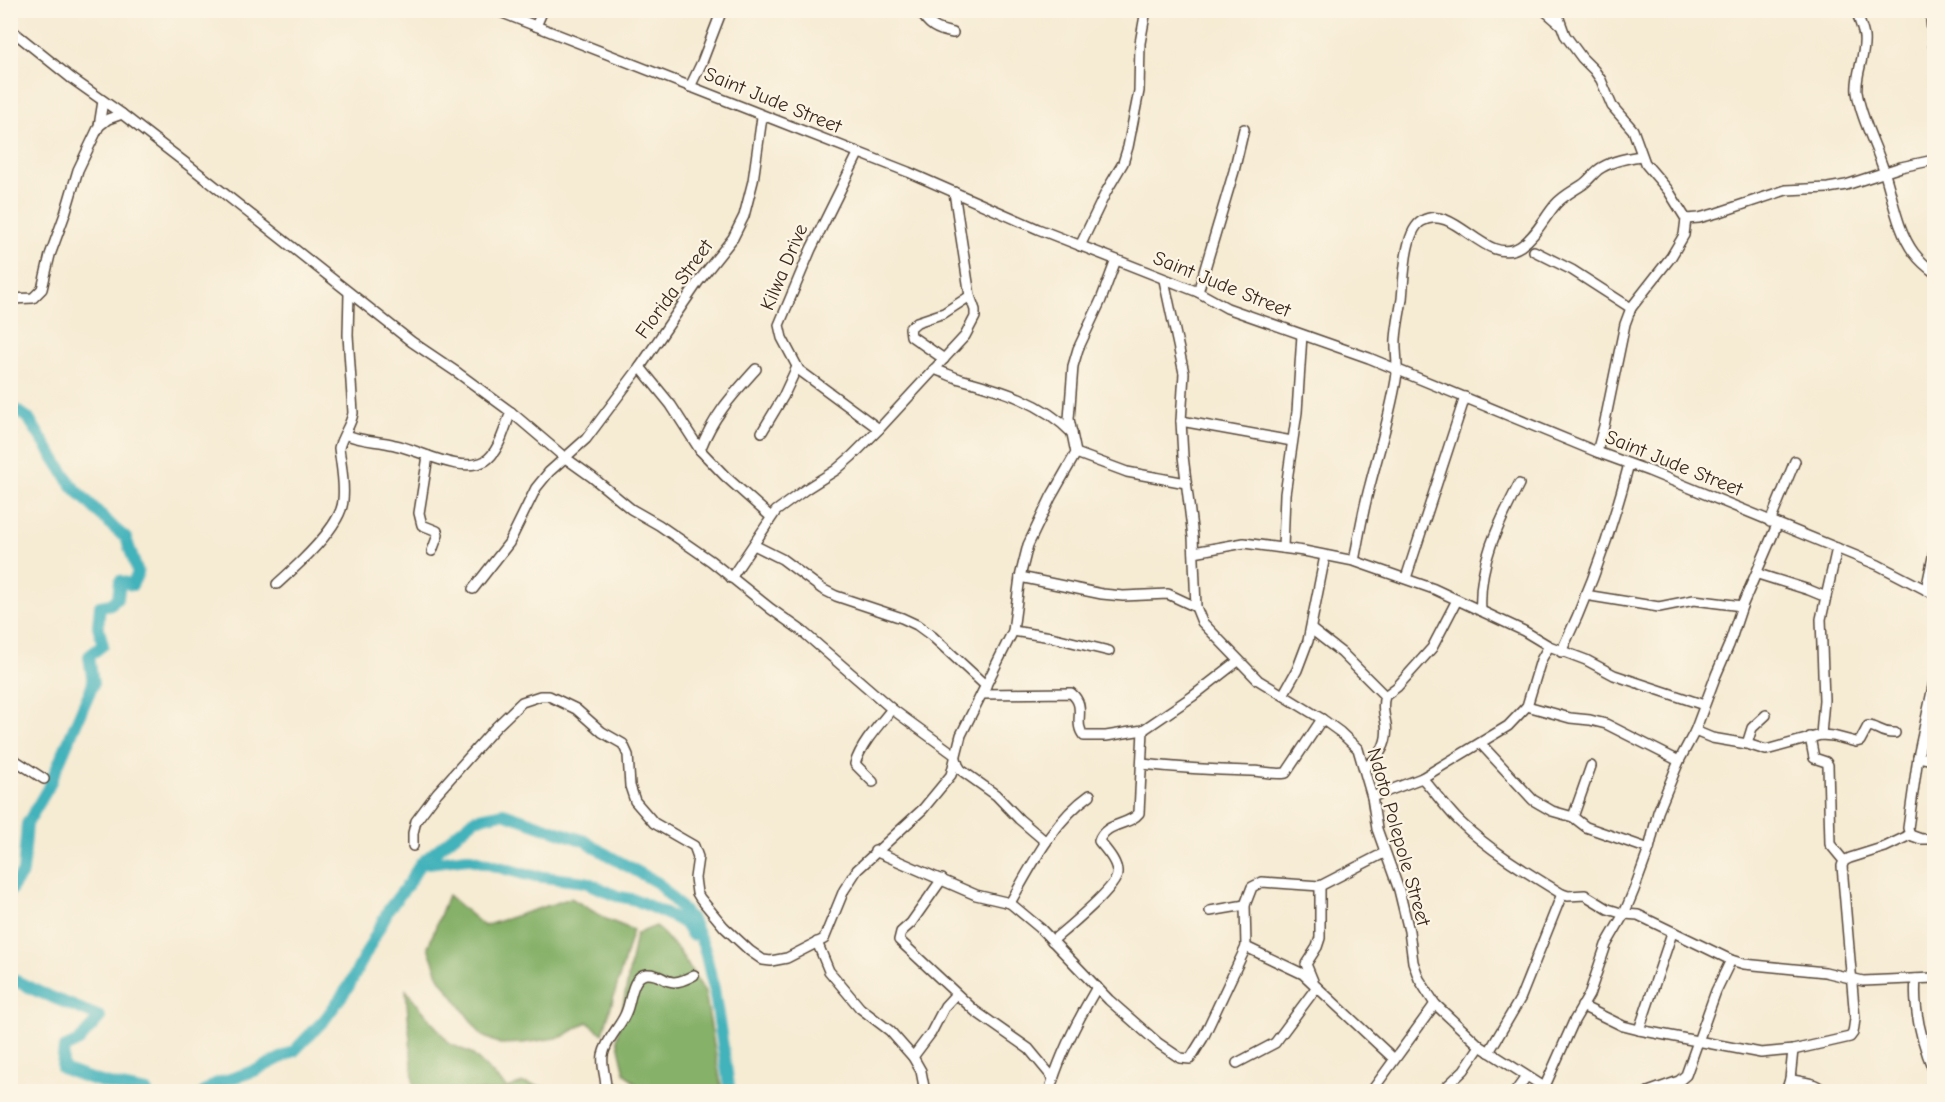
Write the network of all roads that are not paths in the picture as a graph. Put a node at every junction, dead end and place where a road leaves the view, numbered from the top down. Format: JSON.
{"nodes":[{"id":1,"x":495,"y":10,"type":"edge"},
{"id":2,"x":543,"y":10,"type":"edge"},
{"id":3,"x":722,"y":10,"type":"edge"},
{"id":4,"x":920,"y":10,"type":"edge"},
{"id":5,"x":1146,"y":10,"type":"edge"},
{"id":6,"x":1544,"y":10,"type":"edge"},
{"id":7,"x":1556,"y":10,"type":"edge"},
{"id":8,"x":1857,"y":10,"type":"edge"},
{"id":9,"x":1930,"y":10,"type":"edge"},
{"id":10,"x":1560,"y":24,"type":"junction"},
{"id":11,"x":536,"y":26,"type":"junction"},
{"id":12,"x":10,"y":29,"type":"edge"},
{"id":13,"x":953,"y":33,"type":"dead end"},
{"id":14,"x":1935,"y":49,"type":"edge"},
{"id":15,"x":690,"y":87,"type":"junction"},
{"id":16,"x":103,"y":101,"type":"junction"},
{"id":17,"x":122,"y":114,"type":"junction"},
{"id":18,"x":762,"y":117,"type":"junction"},
{"id":19,"x":99,"y":126,"type":"junction"},
{"id":20,"x":1244,"y":129,"type":"dead end"},
{"id":21,"x":858,"y":154,"type":"junction"},
{"id":22,"x":1641,"y":156,"type":"junction"},
{"id":23,"x":1935,"y":160,"type":"edge"},
{"id":24,"x":1885,"y":172,"type":"junction"},
{"id":25,"x":954,"y":192,"type":"junction"},
{"id":26,"x":1686,"y":219,"type":"junction"},
{"id":27,"x":1080,"y":246,"type":"junction"},
{"id":28,"x":1534,"y":251,"type":"dead end"},
{"id":29,"x":1116,"y":260,"type":"junction"},
{"id":30,"x":1935,"y":272,"type":"edge"},
{"id":31,"x":1164,"y":280,"type":"junction"},
{"id":32,"x":1198,"y":292,"type":"junction"},
{"id":33,"x":349,"y":293,"type":"junction"},
{"id":34,"x":970,"y":296,"type":"junction"},
{"id":35,"x":10,"y":300,"type":"edge"},
{"id":36,"x":1631,"y":308,"type":"junction"},
{"id":37,"x":1302,"y":335,"type":"junction"},
{"id":38,"x":944,"y":358,"type":"junction"},
{"id":39,"x":640,"y":367,"type":"junction"},
{"id":40,"x":797,"y":367,"type":"junction"},
{"id":41,"x":756,"y":369,"type":"dead end"},
{"id":42,"x":934,"y":369,"type":"junction"},
{"id":43,"x":1398,"y":370,"type":"junction"},
{"id":44,"x":1465,"y":397,"type":"junction"},
{"id":45,"x":511,"y":412,"type":"junction"},
{"id":46,"x":1181,"y":421,"type":"junction"},
{"id":47,"x":879,"y":429,"type":"junction"},
{"id":48,"x":762,"y":432,"type":"dead end"},
{"id":49,"x":345,"y":434,"type":"junction"},
{"id":50,"x":1072,"y":434,"type":"junction"},
{"id":51,"x":1292,"y":441,"type":"junction"},
{"id":52,"x":700,"y":450,"type":"junction"},
{"id":53,"x":1597,"y":452,"type":"junction"},
{"id":54,"x":1076,"y":453,"type":"junction"},
{"id":55,"x":428,"y":456,"type":"junction"},
{"id":56,"x":564,"y":457,"type":"junction"},
{"id":57,"x":1795,"y":461,"type":"dead end"},
{"id":58,"x":1629,"y":464,"type":"junction"},
{"id":59,"x":1186,"y":483,"type":"junction"},
{"id":60,"x":1519,"y":484,"type":"dead end"},
{"id":61,"x":771,"y":517,"type":"junction"},
{"id":62,"x":1773,"y":523,"type":"junction"},
{"id":63,"x":754,"y":545,"type":"junction"},
{"id":64,"x":1283,"y":548,"type":"junction"},
{"id":65,"x":1837,"y":548,"type":"junction"},
{"id":66,"x":432,"y":551,"type":"dead end"},
{"id":67,"x":1194,"y":552,"type":"junction"},
{"id":68,"x":1935,"y":552,"type":"edge"},
{"id":69,"x":1325,"y":556,"type":"junction"},
{"id":70,"x":1354,"y":561,"type":"junction"},
{"id":71,"x":1758,"y":574,"type":"junction"},
{"id":72,"x":1020,"y":577,"type":"junction"},
{"id":73,"x":731,"y":578,"type":"junction"},
{"id":74,"x":1406,"y":578,"type":"junction"},
{"id":75,"x":277,"y":584,"type":"dead end"},
{"id":76,"x":472,"y":589,"type":"dead end"},
{"id":77,"x":1930,"y":592,"type":"edge"},
{"id":78,"x":1585,"y":594,"type":"junction"},
{"id":79,"x":1826,"y":597,"type":"junction"},
{"id":80,"x":1457,"y":600,"type":"junction"},
{"id":81,"x":1742,"y":606,"type":"junction"},
{"id":82,"x":1196,"y":607,"type":"junction"},
{"id":83,"x":1481,"y":611,"type":"junction"},
{"id":84,"x":1311,"y":629,"type":"junction"},
{"id":85,"x":1013,"y":631,"type":"junction"},
{"id":86,"x":1549,"y":646,"type":"junction"},
{"id":87,"x":1109,"y":651,"type":"dead end"},
{"id":88,"x":1561,"y":652,"type":"junction"},
{"id":89,"x":1238,"y":661,"type":"junction"},
{"id":90,"x":1935,"y":682,"type":"edge"},
{"id":91,"x":984,"y":690,"type":"junction"},
{"id":92,"x":1283,"y":695,"type":"junction"},
{"id":93,"x":1385,"y":696,"type":"junction"},
{"id":94,"x":1704,"y":705,"type":"junction"},
{"id":95,"x":1527,"y":706,"type":"junction"},
{"id":96,"x":892,"y":709,"type":"junction"},
{"id":97,"x":1766,"y":715,"type":"dead end"},
{"id":98,"x":1322,"y":719,"type":"junction"},
{"id":99,"x":1143,"y":730,"type":"junction"},
{"id":100,"x":1695,"y":731,"type":"junction"},
{"id":101,"x":1895,"y":733,"type":"dead end"},
{"id":102,"x":1821,"y":735,"type":"junction"},
{"id":103,"x":1810,"y":737,"type":"junction"},
{"id":104,"x":1480,"y":744,"type":"junction"},
{"id":105,"x":1747,"y":744,"type":"junction"},
{"id":106,"x":955,"y":755,"type":"junction"},
{"id":107,"x":10,"y":757,"type":"edge"},
{"id":108,"x":1918,"y":757,"type":"junction"},
{"id":109,"x":1935,"y":760,"type":"edge"},
{"id":110,"x":1679,"y":761,"type":"junction"},
{"id":111,"x":1142,"y":764,"type":"junction"},
{"id":112,"x":1591,"y":766,"type":"dead end"},
{"id":113,"x":1364,"y":768,"type":"junction"},
{"id":114,"x":1422,"y":778,"type":"junction"},
{"id":115,"x":44,"y":779,"type":"dead end"},
{"id":116,"x":873,"y":782,"type":"dead end"},
{"id":117,"x":1090,"y":795,"type":"dead end"},
{"id":118,"x":1372,"y":797,"type":"junction"},
{"id":119,"x":1573,"y":818,"type":"junction"},
{"id":120,"x":1910,"y":836,"type":"junction"},
{"id":121,"x":1935,"y":839,"type":"edge"},
{"id":122,"x":1046,"y":842,"type":"junction"},
{"id":123,"x":412,"y":846,"type":"dead end"},
{"id":124,"x":1649,"y":849,"type":"junction"},
{"id":125,"x":875,"y":851,"type":"junction"},
{"id":126,"x":1384,"y":853,"type":"junction"},
{"id":127,"x":1844,"y":861,"type":"junction"},
{"id":128,"x":942,"y":879,"type":"junction"},
{"id":129,"x":1320,"y":886,"type":"junction"},
{"id":130,"x":1562,"y":894,"type":"junction"},
{"id":131,"x":1010,"y":903,"type":"junction"},
{"id":132,"x":1245,"y":905,"type":"junction"},
{"id":133,"x":1210,"y":911,"type":"dead end"},
{"id":134,"x":1624,"y":914,"type":"junction"},
{"id":135,"x":1672,"y":933,"type":"junction"},
{"id":136,"x":1052,"y":941,"type":"junction"},
{"id":137,"x":817,"y":942,"type":"junction"},
{"id":138,"x":1246,"y":947,"type":"junction"},
{"id":139,"x":1731,"y":960,"type":"junction"},
{"id":140,"x":694,"y":975,"type":"dead end"},
{"id":141,"x":1935,"y":978,"type":"edge"},
{"id":142,"x":1851,"y":979,"type":"junction"},
{"id":143,"x":1916,"y":979,"type":"junction"},
{"id":144,"x":1097,"y":987,"type":"junction"},
{"id":145,"x":1318,"y":990,"type":"junction"},
{"id":146,"x":957,"y":994,"type":"junction"},
{"id":147,"x":1435,"y":1004,"type":"junction"},
{"id":148,"x":1582,"y":1006,"type":"junction"},
{"id":149,"x":1639,"y":1030,"type":"junction"},
{"id":150,"x":1699,"y":1042,"type":"junction"},
{"id":151,"x":1485,"y":1049,"type":"junction"},
{"id":152,"x":1793,"y":1050,"type":"junction"},
{"id":153,"x":913,"y":1056,"type":"junction"},
{"id":154,"x":1394,"y":1059,"type":"junction"},
{"id":155,"x":1238,"y":1063,"type":"dead end"},
{"id":156,"x":1934,"y":1072,"type":"edge"},
{"id":157,"x":1526,"y":1077,"type":"junction"},
{"id":158,"x":1053,"y":1078,"type":"junction"},
{"id":159,"x":1790,"y":1079,"type":"junction"},
{"id":160,"x":1548,"y":1089,"type":"edge"},
{"id":161,"x":606,"y":1092,"type":"edge"},
{"id":162,"x":925,"y":1092,"type":"edge"},
{"id":163,"x":1049,"y":1092,"type":"edge"},
{"id":164,"x":1371,"y":1092,"type":"edge"},
{"id":165,"x":1441,"y":1092,"type":"edge"},
{"id":166,"x":1515,"y":1092,"type":"edge"},
{"id":167,"x":1648,"y":1092,"type":"edge"},
{"id":168,"x":1786,"y":1092,"type":"edge"},
{"id":169,"x":1824,"y":1092,"type":"edge"}],
"edges":[{"from":1,"to":11,"type":"street","name":"Saint Jude Street"},
{"from":2,"to":11,"type":"street"},
{"from":3,"to":15,"type":"street"},
{"from":4,"to":13,"type":"street"},
{"from":5,"to":27,"type":"street"},
{"from":6,"to":10,"type":"street"},
{"from":7,"to":10,"type":"street"},
{"from":8,"to":24,"type":"street"},
{"from":9,"to":14,"type":"street"},
{"from":10,"to":22,"type":"street"},
{"from":11,"to":15,"type":"street","name":"Saint Jude Street"},
{"from":12,"to":16,"type":"street"},
{"from":15,"to":18,"type":"street","name":"Saint Jude Street"},
{"from":16,"to":17,"type":"street"},
{"from":16,"to":19,"type":"street"},
{"from":17,"to":19,"type":"street"},
{"from":17,"to":33,"type":"street"},
{"from":18,"to":21,"type":"street","name":"Saint Jude Street"},
{"from":18,"to":39,"type":"street","name":"Florida Street"},
{"from":19,"to":35,"type":"street"},
{"from":20,"to":32,"type":"street"},
{"from":21,"to":25,"type":"street","name":"Saint Jude Street"},
{"from":21,"to":40,"type":"street","name":"Kilwa Drive"},
{"from":22,"to":26,"type":"street"},
{"from":22,"to":43,"type":"street"},
{"from":23,"to":24,"type":"street"},
{"from":24,"to":26,"type":"street"},
{"from":24,"to":30,"type":"street"},
{"from":25,"to":27,"type":"street","name":"Saint Jude Street"},
{"from":25,"to":34,"type":"street"},
{"from":26,"to":36,"type":"street"},
{"from":27,"to":29,"type":"street","name":"Saint Jude Street"},
{"from":28,"to":36,"type":"street"},
{"from":29,"to":31,"type":"street","name":"Saint Jude Street"},
{"from":29,"to":50,"type":"street"},
{"from":31,"to":32,"type":"street","name":"Saint Jude Street"},
{"from":31,"to":46,"type":"street","name":"Ndoto Polepole Street"},
{"from":32,"to":37,"type":"street","name":"Saint Jude Street"},
{"from":33,"to":45,"type":"street"},
{"from":33,"to":49,"type":"street"},
{"from":34,"to":38,"type":"street"},
{"from":34,"to":38,"type":"street"},
{"from":36,"to":53,"type":"street"},
{"from":37,"to":43,"type":"street","name":"Saint Jude Street"},
{"from":37,"to":51,"type":"street"},
{"from":38,"to":42,"type":"street"},
{"from":39,"to":52,"type":"street"},
{"from":39,"to":56,"type":"street","name":"Florida Street"},
{"from":40,"to":47,"type":"street","name":"Kilwa Drive"},
{"from":40,"to":48,"type":"street"},
{"from":41,"to":52,"type":"street"},
{"from":42,"to":47,"type":"street"},
{"from":42,"to":50,"type":"street"},
{"from":43,"to":44,"type":"street","name":"Saint Jude Street"},
{"from":43,"to":70,"type":"street"},
{"from":44,"to":53,"type":"street","name":"Saint Jude Street"},
{"from":44,"to":74,"type":"street"},
{"from":45,"to":55,"type":"street"},
{"from":45,"to":56,"type":"street"},
{"from":46,"to":51,"type":"street"},
{"from":46,"to":59,"type":"street","name":"Ndoto Polepole Street"},
{"from":47,"to":61,"type":"street"},
{"from":49,"to":55,"type":"street"},
{"from":49,"to":75,"type":"street"},
{"from":50,"to":54,"type":"street"},
{"from":51,"to":64,"type":"street"},
{"from":52,"to":61,"type":"street"},
{"from":53,"to":58,"type":"street","name":"Saint Jude Street"},
{"from":54,"to":59,"type":"street"},
{"from":54,"to":72,"type":"street"},
{"from":55,"to":66,"type":"street"},
{"from":56,"to":73,"type":"street"},
{"from":56,"to":76,"type":"street","name":"Florida Street"},
{"from":57,"to":62,"type":"street"},
{"from":58,"to":62,"type":"street","name":"Saint Jude Street"},
{"from":58,"to":78,"type":"street"},
{"from":59,"to":67,"type":"street","name":"Ndoto Polepole Street"},
{"from":60,"to":83,"type":"street"},
{"from":61,"to":63,"type":"street"},
{"from":62,"to":65,"type":"street","name":"Saint Jude Street"},
{"from":62,"to":71,"type":"street"},
{"from":63,"to":73,"type":"street"},
{"from":63,"to":91,"type":"street"},
{"from":64,"to":67,"type":"street"},
{"from":64,"to":69,"type":"street"},
{"from":65,"to":77,"type":"street","name":"Saint Jude Street"},
{"from":65,"to":79,"type":"street"},
{"from":67,"to":82,"type":"street","name":"Ndoto Polepole Street"},
{"from":68,"to":77,"type":"street"},
{"from":69,"to":70,"type":"street"},
{"from":69,"to":84,"type":"street"},
{"from":70,"to":74,"type":"street"},
{"from":71,"to":79,"type":"street"},
{"from":71,"to":81,"type":"street"},
{"from":72,"to":82,"type":"street"},
{"from":72,"to":85,"type":"street"},
{"from":73,"to":96,"type":"street"},
{"from":74,"to":80,"type":"street"},
{"from":78,"to":81,"type":"street"},
{"from":78,"to":88,"type":"street"},
{"from":79,"to":102,"type":"street"},
{"from":80,"to":83,"type":"street"},
{"from":80,"to":93,"type":"street"},
{"from":81,"to":94,"type":"street"},
{"from":82,"to":89,"type":"street","name":"Ndoto Polepole Street"},
{"from":83,"to":86,"type":"street"},
{"from":84,"to":92,"type":"street"},
{"from":84,"to":93,"type":"street"},
{"from":85,"to":87,"type":"street"},
{"from":85,"to":91,"type":"street"},
{"from":86,"to":88,"type":"street"},
{"from":86,"to":95,"type":"street"},
{"from":88,"to":94,"type":"street"},
{"from":89,"to":92,"type":"street","name":"Ndoto Polepole Street"},
{"from":89,"to":99,"type":"street"},
{"from":90,"to":108,"type":"street"},
{"from":91,"to":99,"type":"street"},
{"from":91,"to":106,"type":"street"},
{"from":92,"to":98,"type":"street","name":"Ndoto Polepole Street"},
{"from":93,"to":113,"type":"street"},
{"from":94,"to":100,"type":"street"},
{"from":95,"to":104,"type":"street"},
{"from":95,"to":110,"type":"street"},
{"from":96,"to":106,"type":"street"},
{"from":96,"to":116,"type":"street"},
{"from":97,"to":105,"type":"street"},
{"from":98,"to":111,"type":"street"},
{"from":98,"to":113,"type":"street","name":"Ndoto Polepole Street"},
{"from":99,"to":111,"type":"street"},
{"from":100,"to":105,"type":"street"},
{"from":100,"to":110,"type":"street"},
{"from":101,"to":102,"type":"street"},
{"from":102,"to":103,"type":"street"},
{"from":103,"to":105,"type":"street"},
{"from":103,"to":127,"type":"street"},
{"from":104,"to":114,"type":"street"},
{"from":104,"to":119,"type":"street"},
{"from":106,"to":122,"type":"street"},
{"from":106,"to":125,"type":"street"},
{"from":107,"to":115,"type":"street"},
{"from":108,"to":109,"type":"street"},
{"from":108,"to":120,"type":"street"},
{"from":110,"to":124,"type":"street"},
{"from":111,"to":136,"type":"street"},
{"from":112,"to":119,"type":"street"},
{"from":113,"to":118,"type":"street","name":"Ndoto Polepole Street"},
{"from":114,"to":118,"type":"street"},
{"from":114,"to":130,"type":"street"},
{"from":117,"to":122,"type":"street"},
{"from":118,"to":126,"type":"street","name":"Ndoto Polepole Street"},
{"from":119,"to":124,"type":"street"},
{"from":120,"to":121,"type":"street"},
{"from":120,"to":127,"type":"street"},
{"from":122,"to":131,"type":"street"},
{"from":123,"to":137,"type":"street"},
{"from":124,"to":134,"type":"street"},
{"from":125,"to":128,"type":"street"},
{"from":125,"to":137,"type":"street"},
{"from":126,"to":129,"type":"street"},
{"from":126,"to":147,"type":"street","name":"Ndoto Polepole Street"},
{"from":127,"to":142,"type":"street"},
{"from":128,"to":131,"type":"street"},
{"from":128,"to":146,"type":"street"},
{"from":129,"to":132,"type":"street"},
{"from":129,"to":145,"type":"street"},
{"from":130,"to":134,"type":"street"},
{"from":130,"to":151,"type":"street"},
{"from":131,"to":136,"type":"street"},
{"from":132,"to":133,"type":"street"},
{"from":132,"to":138,"type":"street"},
{"from":134,"to":135,"type":"street"},
{"from":134,"to":148,"type":"street"},
{"from":135,"to":139,"type":"street"},
{"from":135,"to":149,"type":"street"},
{"from":136,"to":144,"type":"street"},
{"from":137,"to":153,"type":"street"},
{"from":138,"to":144,"type":"street"},
{"from":138,"to":145,"type":"street"},
{"from":139,"to":142,"type":"street"},
{"from":139,"to":150,"type":"street"},
{"from":140,"to":161,"type":"street"},
{"from":141,"to":143,"type":"street"},
{"from":142,"to":143,"type":"street"},
{"from":142,"to":152,"type":"street"},
{"from":143,"to":156,"type":"street"},
{"from":144,"to":158,"type":"street"},
{"from":145,"to":154,"type":"street"},
{"from":145,"to":155,"type":"street"},
{"from":146,"to":153,"type":"street"},
{"from":146,"to":158,"type":"street"},
{"from":147,"to":151,"type":"street","name":"Ndoto Polepole Street"},
{"from":147,"to":154,"type":"street"},
{"from":148,"to":149,"type":"street"},
{"from":148,"to":160,"type":"street"},
{"from":149,"to":150,"type":"street"},
{"from":150,"to":152,"type":"street"},
{"from":150,"to":167,"type":"street"},
{"from":151,"to":157,"type":"street","name":"Ndoto Polepole Street"},
{"from":151,"to":165,"type":"street"},
{"from":152,"to":159,"type":"street"},
{"from":153,"to":162,"type":"street"},
{"from":154,"to":164,"type":"street"},
{"from":157,"to":160,"type":"street","name":"Ndoto Polepole Street"},
{"from":157,"to":166,"type":"street"},
{"from":158,"to":163,"type":"street"},
{"from":159,"to":168,"type":"street"},
{"from":159,"to":169,"type":"street"}]}
